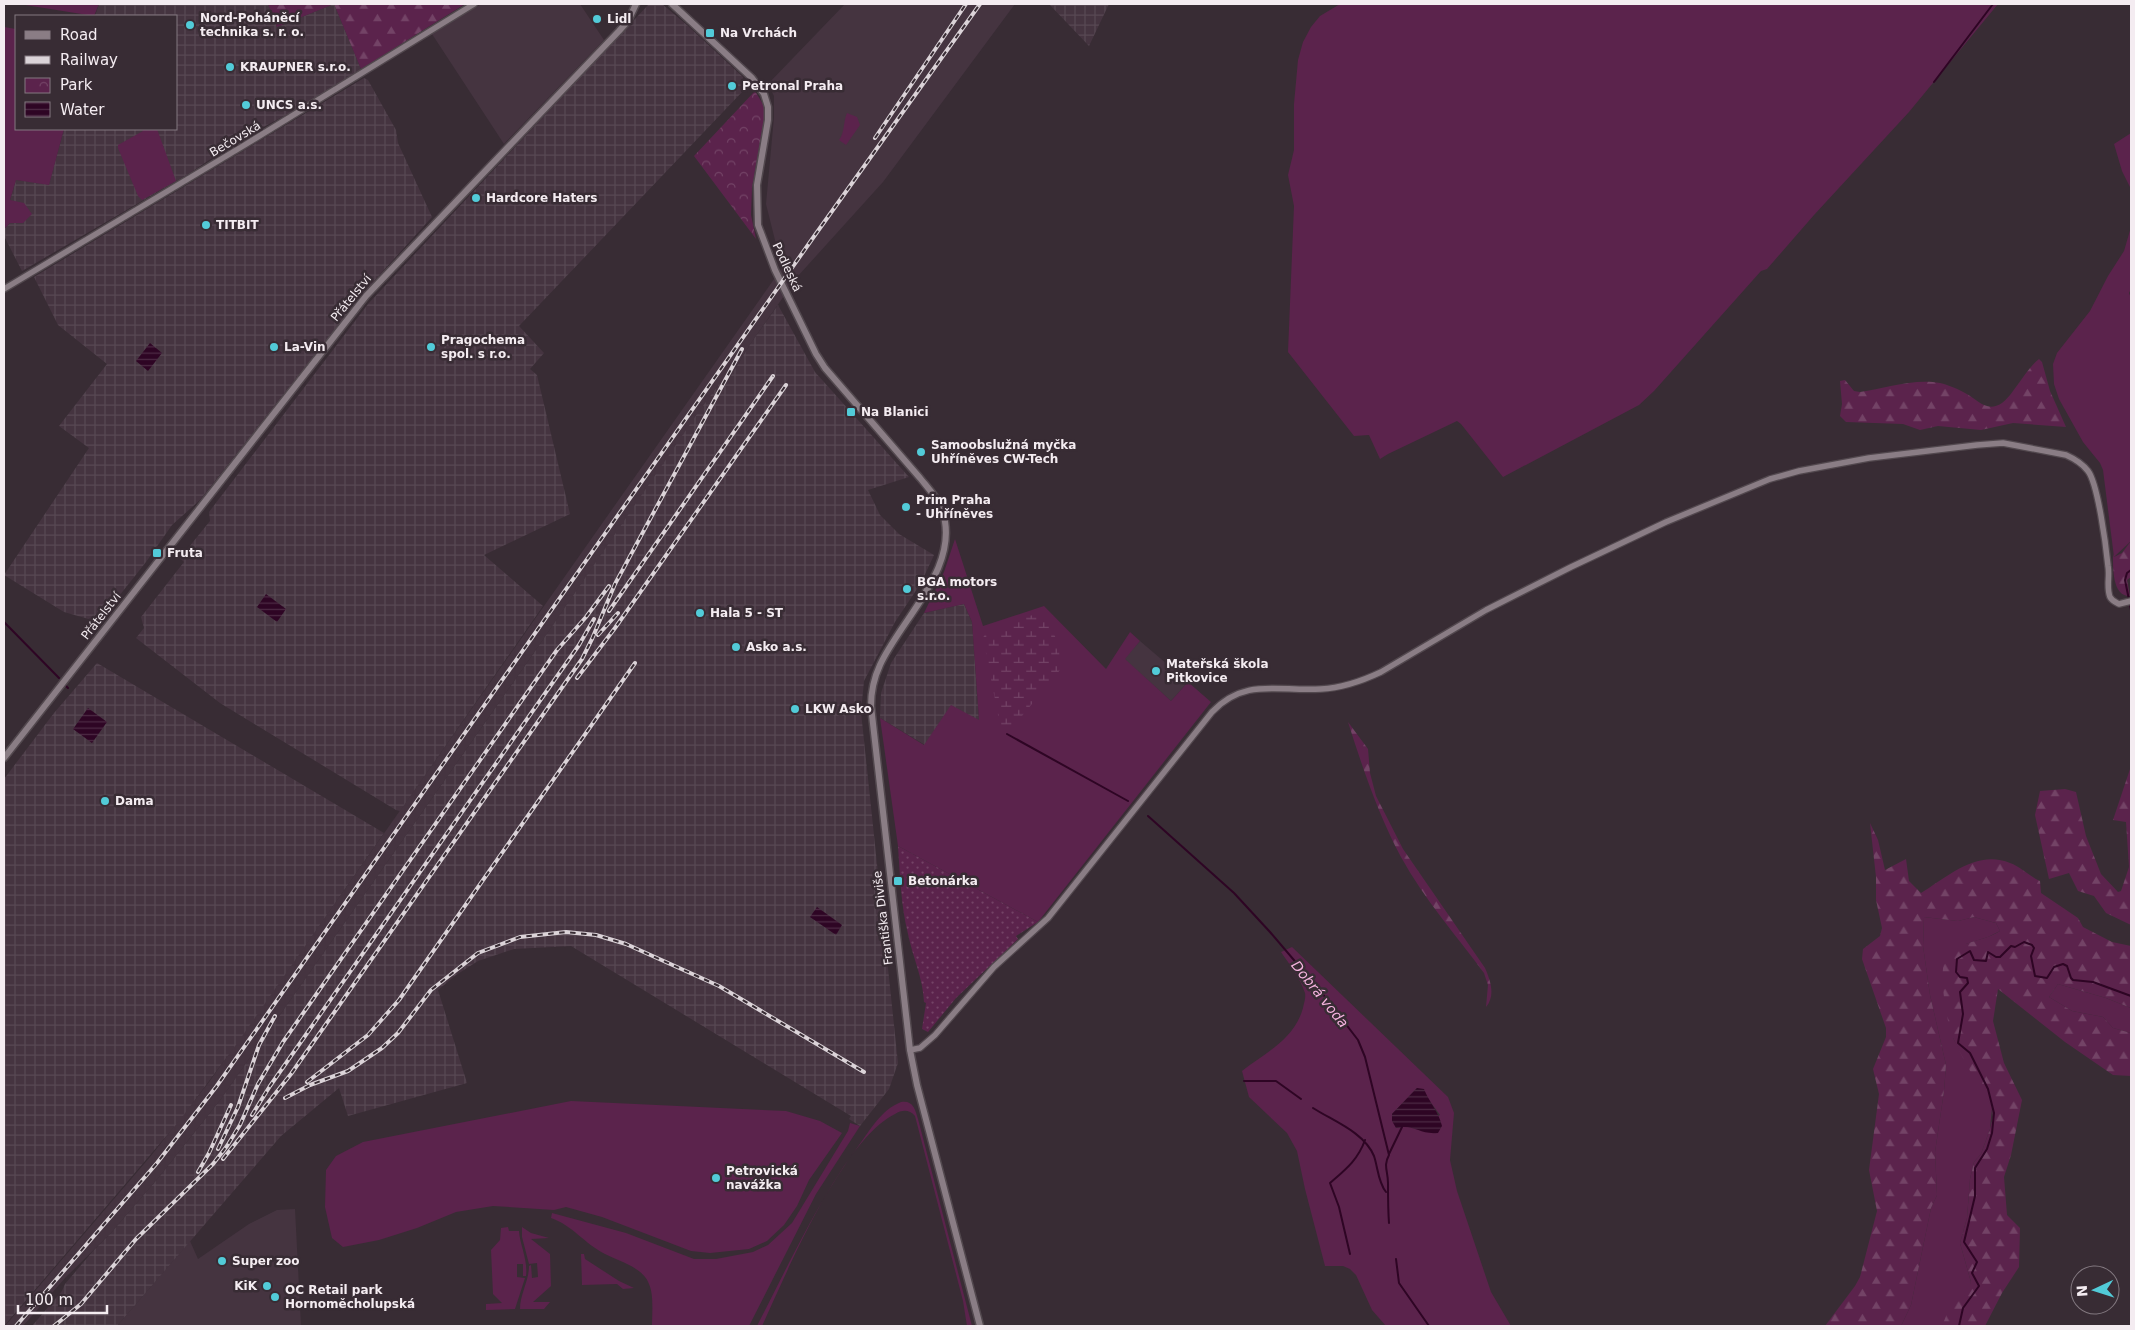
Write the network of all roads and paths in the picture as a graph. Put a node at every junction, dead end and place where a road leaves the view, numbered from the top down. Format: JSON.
{"nodes":[{"id":1,"x":474,"y":4,"type":"edge"},
{"id":2,"x":636,"y":4,"type":"edge"},
{"id":3,"x":672,"y":4,"type":"edge"},
{"id":4,"x":4,"y":289,"type":"edge"},
{"id":5,"x":945,"y":530,"type":"joint"},
{"id":6,"x":2130,"y":601,"type":"edge"},
{"id":7,"x":4,"y":758,"type":"edge"},
{"id":8,"x":910,"y":1050,"type":"junction"},
{"id":9,"x":979,"y":1326,"type":"edge"}],
"edges":[{"from":1,"to":4,"type":"street","name":"Bečovská"},
{"from":2,"to":7,"type":"main road","name":"Přátelství"},
{"from":3,"to":5,"type":"main road","name":"Podleská"},
{"from":5,"to":8,"type":"main road","name":"Františka Diviše"},
{"from":6,"to":8,"type":"street"},
{"from":8,"to":9,"type":"main road","name":"Františka Diviše"}]}
